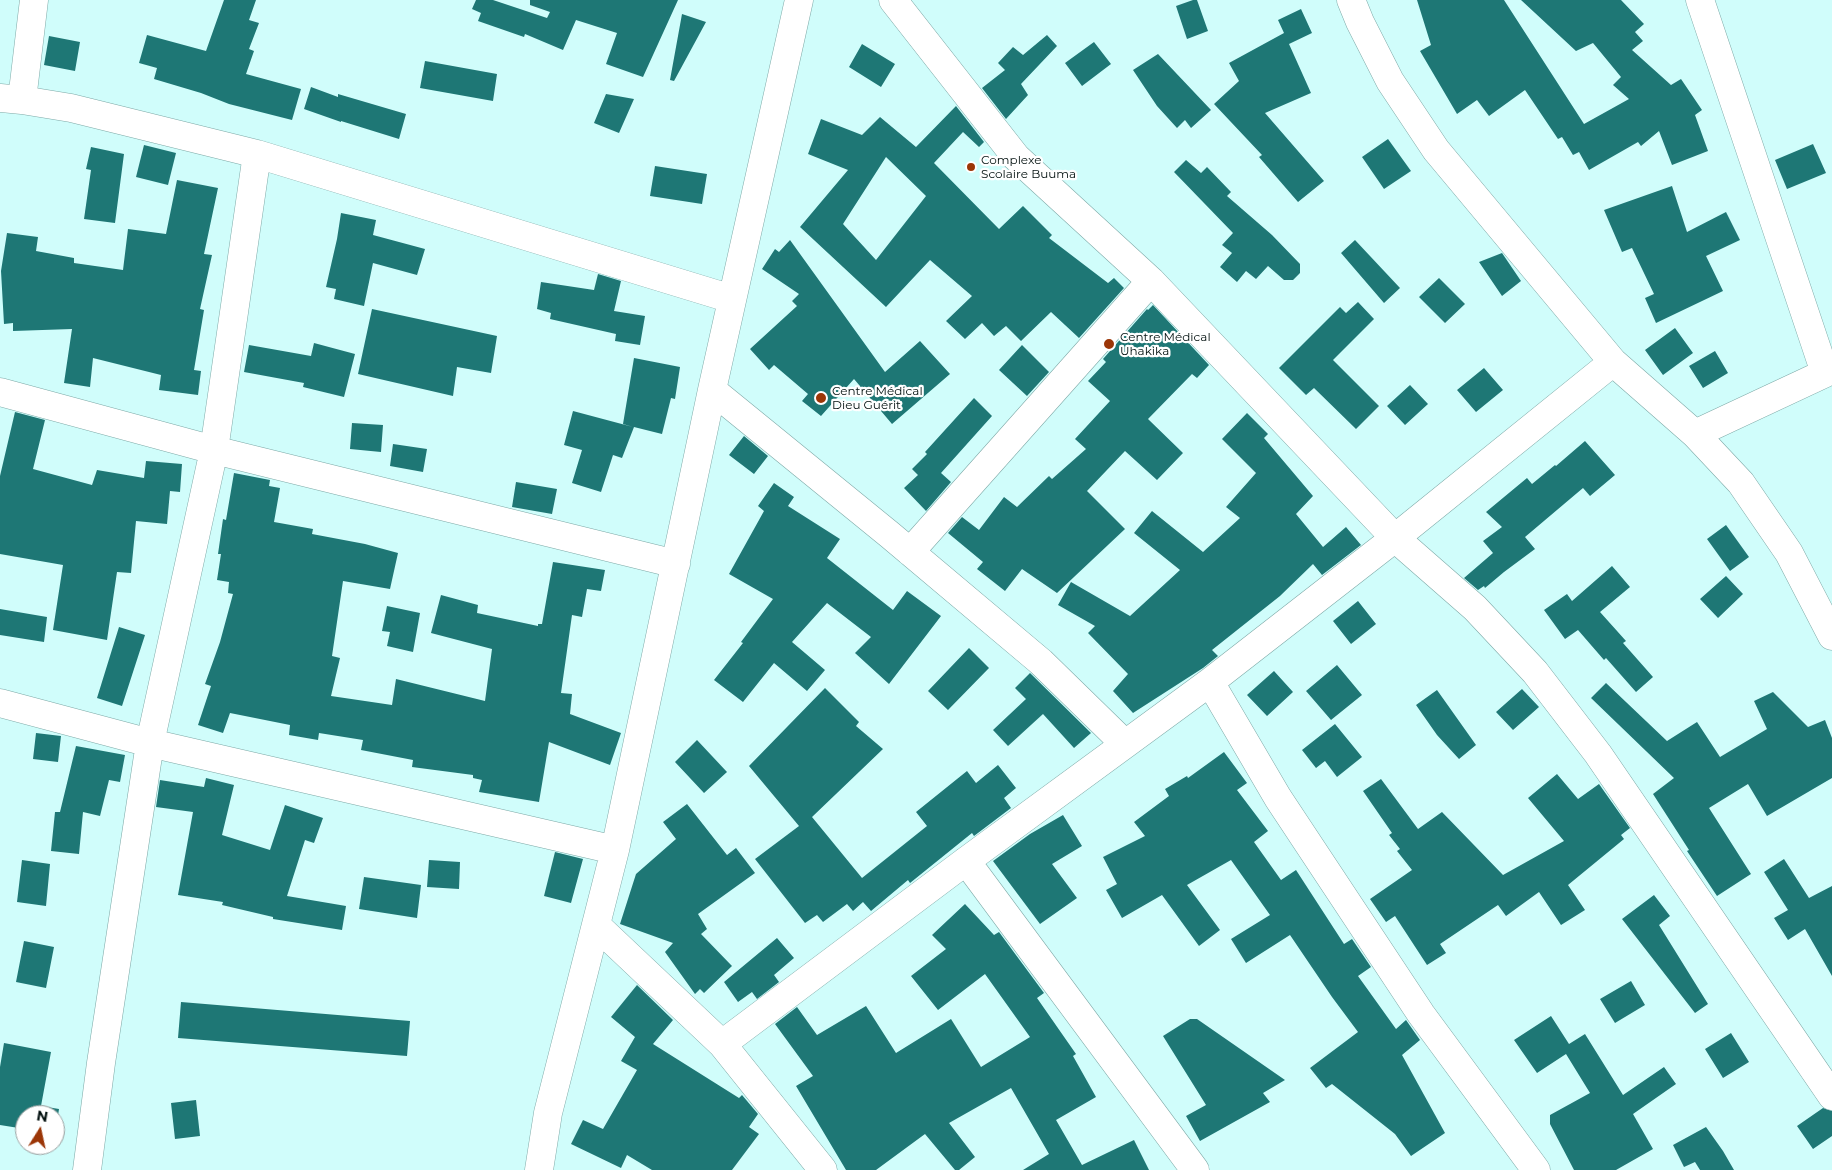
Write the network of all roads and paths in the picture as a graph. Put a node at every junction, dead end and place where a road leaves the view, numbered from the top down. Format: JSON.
{"nodes":[{"id":1,"x":34,"y":0,"type":"edge"},
{"id":2,"x":799,"y":0,"type":"edge"},
{"id":3,"x":893,"y":0,"type":"edge"},
{"id":4,"x":1351,"y":0,"type":"edge"},
{"id":5,"x":1700,"y":0,"type":"edge"},
{"id":6,"x":11,"y":99,"type":"edge"},
{"id":7,"x":257,"y":154,"type":"junction"},
{"id":8,"x":1151,"y":281,"type":"junction"},
{"id":9,"x":732,"y":299,"type":"junction"},
{"id":10,"x":1613,"y":362,"type":"junction"},
{"id":11,"x":1829,"y":372,"type":"edge"},
{"id":12,"x":712,"y":390,"type":"junction"},
{"id":13,"x":0,"y":392,"type":"edge"},
{"id":14,"x":1695,"y":434,"type":"junction"},
{"id":15,"x":214,"y":450,"type":"junction"},
{"id":16,"x":1395,"y":538,"type":"junction"},
{"id":17,"x":910,"y":552,"type":"junction"},
{"id":18,"x":676,"y":564,"type":"junction"},
{"id":19,"x":1832,"y":636,"type":"edge"},
{"id":20,"x":1210,"y":682,"type":"junction"},
{"id":21,"x":0,"y":703,"type":"edge"},
{"id":22,"x":150,"y":743,"type":"junction"},
{"id":23,"x":1125,"y":744,"type":"junction"},
{"id":24,"x":615,"y":850,"type":"junction"},
{"id":25,"x":966,"y":861,"type":"junction"},
{"id":26,"x":596,"y":925,"type":"junction"},
{"id":27,"x":722,"y":1044,"type":"junction"},
{"id":28,"x":1832,"y":1096,"type":"edge"},
{"id":29,"x":87,"y":1170,"type":"edge"},
{"id":30,"x":539,"y":1170,"type":"edge"},
{"id":31,"x":823,"y":1170,"type":"edge"},
{"id":32,"x":1195,"y":1170,"type":"edge"},
{"id":33,"x":1536,"y":1170,"type":"edge"}],
"edges":[{"from":1,"to":6,"type":"street"},
{"from":2,"to":9,"type":"street"},
{"from":3,"to":8,"type":"street"},
{"from":4,"to":10,"type":"street"},
{"from":5,"to":11,"type":"street"},
{"from":6,"to":7,"type":"street"},
{"from":7,"to":9,"type":"street"},
{"from":7,"to":15,"type":"street"},
{"from":8,"to":16,"type":"street"},
{"from":8,"to":17,"type":"street"},
{"from":9,"to":12,"type":"street"},
{"from":10,"to":14,"type":"street"},
{"from":10,"to":16,"type":"street"},
{"from":11,"to":14,"type":"street"},
{"from":12,"to":17,"type":"street"},
{"from":12,"to":18,"type":"street"},
{"from":13,"to":15,"type":"street"},
{"from":14,"to":19,"type":"street"},
{"from":15,"to":18,"type":"street"},
{"from":15,"to":22,"type":"street"},
{"from":16,"to":20,"type":"street"},
{"from":16,"to":28,"type":"street"},
{"from":17,"to":23,"type":"street"},
{"from":18,"to":24,"type":"street"},
{"from":20,"to":23,"type":"street"},
{"from":20,"to":33,"type":"street"},
{"from":21,"to":22,"type":"street"},
{"from":22,"to":24,"type":"street"},
{"from":22,"to":29,"type":"street"},
{"from":23,"to":25,"type":"street"},
{"from":24,"to":26,"type":"street"},
{"from":25,"to":27,"type":"street"},
{"from":25,"to":32,"type":"street"},
{"from":26,"to":27,"type":"street"},
{"from":26,"to":30,"type":"street"},
{"from":27,"to":31,"type":"street"}]}
